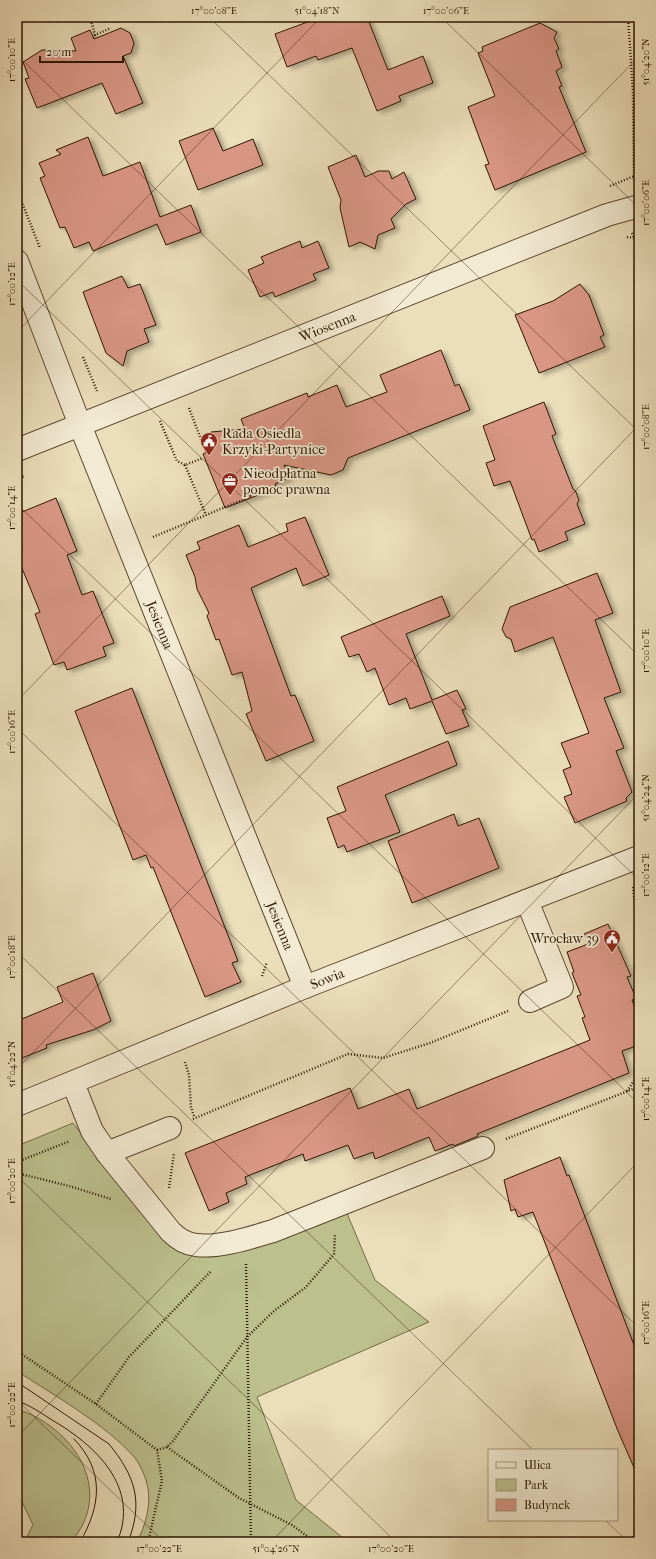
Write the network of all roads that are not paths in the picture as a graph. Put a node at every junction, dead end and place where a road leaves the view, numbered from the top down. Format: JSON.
{"nodes":[{"id":1,"x":636,"y":206,"type":"edge"},
{"id":2,"x":17,"y":261,"type":"edge"},
{"id":3,"x":80,"y":425,"type":"junction"},
{"id":4,"x":17,"y":450,"type":"edge"},
{"id":5,"x":639,"y":857,"type":"edge"},
{"id":6,"x":527,"y":901,"type":"junction"},
{"id":7,"x":305,"y":988,"type":"junction"},
{"id":8,"x":530,"y":1001,"type":"road end"},
{"id":9,"x":73,"y":1083,"type":"junction"},
{"id":10,"x":17,"y":1105,"type":"edge"},
{"id":11,"x":170,"y":1128,"type":"road end"},
{"id":12,"x":483,"y":1148,"type":"road end"},
{"id":13,"x":107,"y":1153,"type":"junction"}],
"edges":[{"from":1,"to":3,"type":"street","name":"Wiosenna"},
{"from":2,"to":3,"type":"street","name":"Jesienna"},
{"from":3,"to":4,"type":"street","name":"Wiosenna"},
{"from":3,"to":7,"type":"street","name":"Jesienna"},
{"from":5,"to":6,"type":"street","name":"Sowia"},
{"from":6,"to":7,"type":"street","name":"Sowia"},
{"from":6,"to":8,"type":"street"},
{"from":7,"to":9,"type":"street","name":"Sowia"},
{"from":9,"to":10,"type":"street","name":"Sowia"},
{"from":9,"to":13,"type":"street"},
{"from":11,"to":13,"type":"street"},
{"from":12,"to":13,"type":"street"}]}
